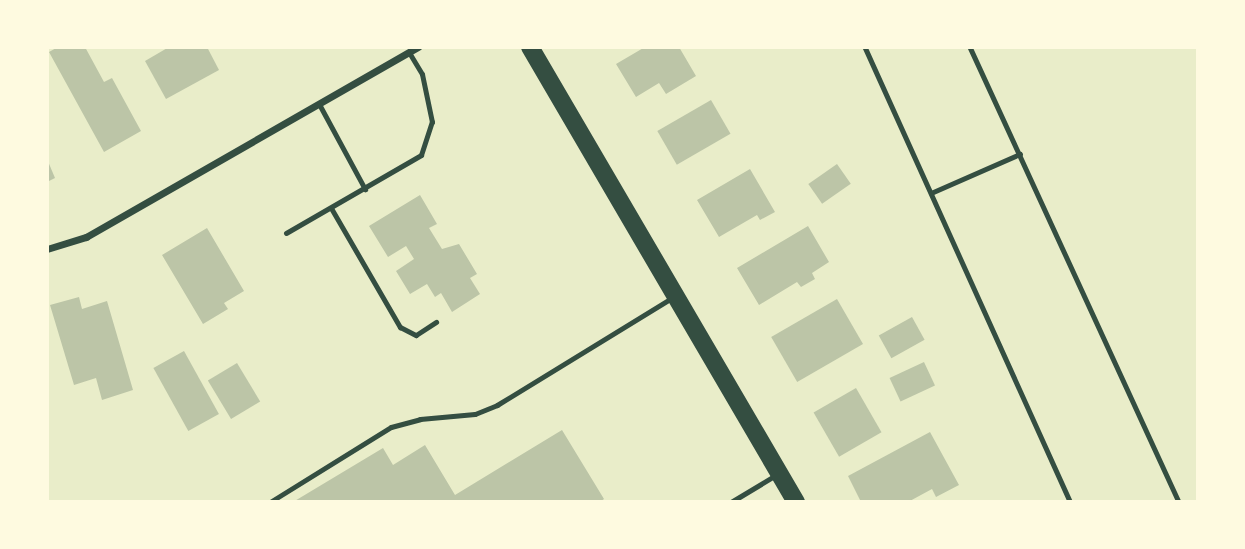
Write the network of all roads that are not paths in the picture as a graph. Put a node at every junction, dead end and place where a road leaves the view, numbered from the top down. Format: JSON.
{"nodes":[{"id":1,"x":418,"y":47,"type":"edge"},
{"id":2,"x":530,"y":47,"type":"edge"},
{"id":3,"x":409,"y":52,"type":"junction"},
{"id":4,"x":320,"y":103,"type":"junction"},
{"id":5,"x":365,"y":188,"type":"junction"},
{"id":6,"x":331,"y":208,"type":"junction"},
{"id":7,"x":286,"y":233,"type":"dead end"},
{"id":8,"x":47,"y":249,"type":"edge"},
{"id":9,"x":676,"y":295,"type":"junction"},
{"id":10,"x":436,"y":322,"type":"dead end"},
{"id":11,"x":779,"y":473,"type":"junction"},
{"id":12,"x":270,"y":502,"type":"edge"},
{"id":13,"x":730,"y":502,"type":"edge"},
{"id":14,"x":796,"y":502,"type":"edge"}],
"edges":[{"from":1,"to":3,"type":"street"},
{"from":2,"to":9,"type":"main road"},
{"from":3,"to":4,"type":"street"},
{"from":3,"to":5,"type":"lane"},
{"from":4,"to":5,"type":"lane"},
{"from":4,"to":8,"type":"street"},
{"from":5,"to":6,"type":"lane"},
{"from":6,"to":7,"type":"lane"},
{"from":6,"to":10,"type":"lane"},
{"from":9,"to":11,"type":"main road"},
{"from":9,"to":12,"type":"lane"},
{"from":11,"to":13,"type":"lane"},
{"from":11,"to":14,"type":"main road"}]}
